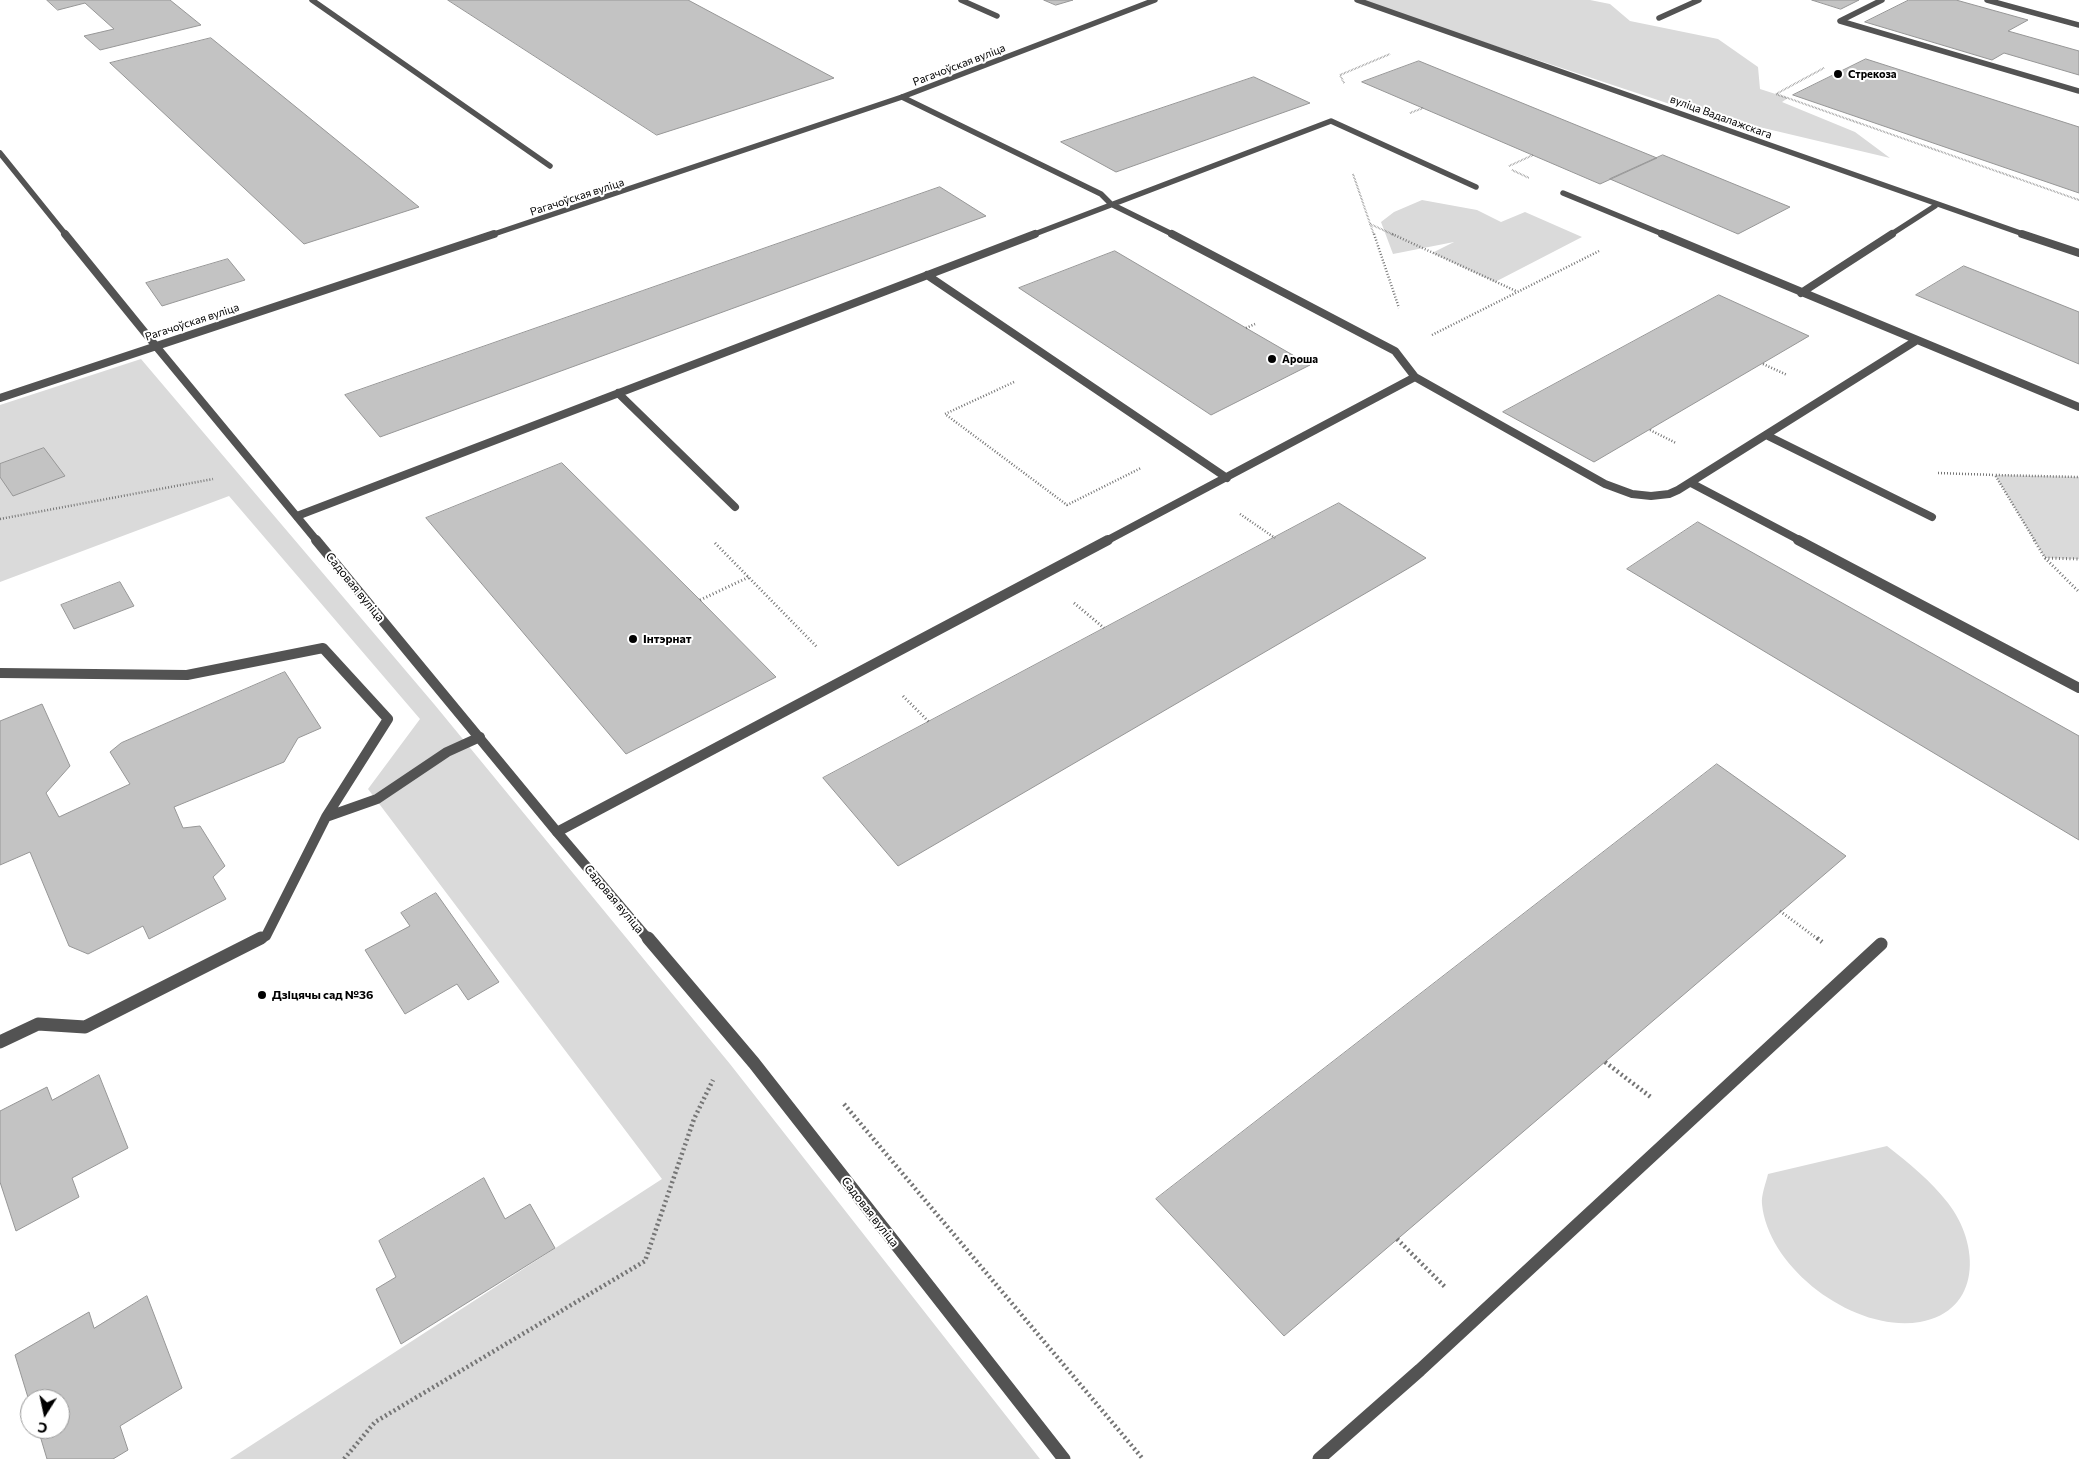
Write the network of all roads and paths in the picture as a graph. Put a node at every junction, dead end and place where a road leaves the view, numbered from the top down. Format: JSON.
{"nodes":[{"id":1,"x":312,"y":0,"type":"edge"},
{"id":2,"x":961,"y":0,"type":"edge"},
{"id":3,"x":1155,"y":0,"type":"edge"},
{"id":4,"x":1357,"y":0,"type":"edge"},
{"id":5,"x":1699,"y":0,"type":"edge"},
{"id":6,"x":1882,"y":0,"type":"edge"},
{"id":7,"x":1987,"y":0,"type":"edge"},
{"id":8,"x":997,"y":16,"type":"dead end"},
{"id":9,"x":1659,"y":18,"type":"dead end"},
{"id":10,"x":2079,"y":25,"type":"edge"},
{"id":11,"x":1449,"y":30,"type":"junction"},
{"id":12,"x":1824,"y":68,"type":"dead end"},
{"id":13,"x":1344,"y":84,"type":"dead end"},
{"id":14,"x":2079,"y":91,"type":"edge"},
{"id":15,"x":902,"y":97,"type":"junction"},
{"id":16,"x":0,"y":153,"type":"edge"},
{"id":17,"x":1533,"y":155,"type":"dead end"},
{"id":18,"x":550,"y":166,"type":"dead end"},
{"id":19,"x":1506,"y":168,"type":"dead end"},
{"id":20,"x":1352,"y":170,"type":"dead end"},
{"id":21,"x":1476,"y":186,"type":"dead end"},
{"id":22,"x":1563,"y":193,"type":"dead end"},
{"id":23,"x":2079,"y":200,"type":"edge"},
{"id":24,"x":1111,"y":204,"type":"junction"},
{"id":25,"x":1935,"y":206,"type":"junction"},
{"id":26,"x":1370,"y":224,"type":"junction"},
{"id":27,"x":1606,"y":247,"type":"dead end"},
{"id":28,"x":2079,"y":253,"type":"edge"},
{"id":29,"x":927,"y":275,"type":"junction"},
{"id":30,"x":1517,"y":292,"type":"junction"},
{"id":31,"x":1801,"y":293,"type":"junction"},
{"id":32,"x":1401,"y":314,"type":"dead end"},
{"id":33,"x":1430,"y":336,"type":"dead end"},
{"id":34,"x":1917,"y":340,"type":"junction"},
{"id":35,"x":154,"y":345,"type":"junction"},
{"id":36,"x":1056,"y":363,"type":"junction"},
{"id":37,"x":1415,"y":378,"type":"junction"},
{"id":38,"x":618,"y":393,"type":"junction"},
{"id":39,"x":0,"y":398,"type":"edge"},
{"id":40,"x":2079,"y":407,"type":"edge"},
{"id":41,"x":1766,"y":435,"type":"junction"},
{"id":42,"x":260,"y":471,"type":"junction"},
{"id":43,"x":2079,"y":477,"type":"edge"},
{"id":44,"x":1227,"y":478,"type":"junction"},
{"id":45,"x":1692,"y":483,"type":"junction"},
{"id":46,"x":1194,"y":496,"type":"junction"},
{"id":47,"x":735,"y":507,"type":"dead end"},
{"id":48,"x":1234,"y":510,"type":"dead end"},
{"id":49,"x":297,"y":516,"type":"junction"},
{"id":50,"x":1932,"y":517,"type":"dead end"},
{"id":51,"x":0,"y":519,"type":"edge"},
{"id":52,"x":1275,"y":538,"type":"dead end"},
{"id":53,"x":712,"y":539,"type":"dead end"},
{"id":54,"x":2045,"y":558,"type":"junction"},
{"id":55,"x":2079,"y":559,"type":"edge"},
{"id":56,"x":749,"y":577,"type":"junction"},
{"id":57,"x":2079,"y":592,"type":"edge"},
{"id":58,"x":1068,"y":599,"type":"dead end"},
{"id":59,"x":700,"y":600,"type":"dead end"},
{"id":60,"x":1104,"y":628,"type":"dead end"},
{"id":61,"x":0,"y":673,"type":"edge"},
{"id":62,"x":848,"y":679,"type":"junction"},
{"id":63,"x":2079,"y":688,"type":"edge"},
{"id":64,"x":898,"y":690,"type":"dead end"},
{"id":65,"x":929,"y":722,"type":"dead end"},
{"id":66,"x":480,"y":738,"type":"junction"},
{"id":67,"x":326,"y":817,"type":"junction"},
{"id":68,"x":557,"y":832,"type":"junction"},
{"id":69,"x":1780,"y":911,"type":"dead end"},
{"id":70,"x":1881,"y":944,"type":"dead end"},
{"id":71,"x":1855,"y":967,"type":"junction"},
{"id":72,"x":732,"y":1040,"type":"junction"},
{"id":73,"x":0,"y":1042,"type":"edge"},
{"id":74,"x":1605,"y":1062,"type":"dead end"},
{"id":75,"x":1686,"y":1125,"type":"junction"},
{"id":76,"x":1397,"y":1239,"type":"dead end"},
{"id":77,"x":1476,"y":1319,"type":"junction"},
{"id":78,"x":344,"y":1459,"type":"edge"},
{"id":79,"x":1064,"y":1459,"type":"edge"},
{"id":80,"x":1319,"y":1459,"type":"edge"}],
"edges":[{"from":1,"to":18,"type":"street"},
{"from":2,"to":8,"type":"street"},
{"from":3,"to":15,"type":"street","name":"Рагачоўская вуліца"},
{"from":4,"to":11,"type":"street","name":"вуліца Вадалажскага"},
{"from":5,"to":9,"type":"street"},
{"from":6,"to":14,"type":"street"},
{"from":7,"to":10,"type":"street"},
{"from":11,"to":13,"type":"path"},
{"from":11,"to":25,"type":"street","name":"вуліца Вадалажскага"},
{"from":12,"to":23,"type":"path"},
{"from":15,"to":24,"type":"street"},
{"from":15,"to":35,"type":"street","name":"Рагачоўская вуліца"},
{"from":16,"to":35,"type":"street","name":"Садовая вуліца"},
{"from":17,"to":19,"type":"path"},
{"from":20,"to":26,"type":"path"},
{"from":21,"to":24,"type":"street"},
{"from":22,"to":31,"type":"street"},
{"from":24,"to":29,"type":"street"},
{"from":24,"to":37,"type":"street"},
{"from":25,"to":28,"type":"street","name":"вуліца Вадалажскага"},
{"from":25,"to":31,"type":"street"},
{"from":26,"to":30,"type":"path"},
{"from":26,"to":32,"type":"path"},
{"from":27,"to":30,"type":"path"},
{"from":29,"to":36,"type":"street"},
{"from":29,"to":38,"type":"street"},
{"from":30,"to":33,"type":"path"},
{"from":31,"to":34,"type":"street"},
{"from":34,"to":40,"type":"street"},
{"from":34,"to":41,"type":"street"},
{"from":35,"to":39,"type":"street","name":"Рагачоўская вуліца"},
{"from":35,"to":42,"type":"street","name":"Садовая вуліца"},
{"from":36,"to":44,"type":"street"},
{"from":36,"to":46,"type":"path"},
{"from":37,"to":44,"type":"street"},
{"from":37,"to":45,"type":"street"},
{"from":38,"to":47,"type":"street"},
{"from":38,"to":49,"type":"street"},
{"from":41,"to":45,"type":"street"},
{"from":41,"to":50,"type":"street"},
{"from":42,"to":49,"type":"street","name":"Садовая вуліца"},
{"from":42,"to":51,"type":"path"},
{"from":43,"to":54,"type":"path"},
{"from":44,"to":46,"type":"street"},
{"from":45,"to":63,"type":"street"},
{"from":46,"to":62,"type":"street"},
{"from":48,"to":52,"type":"path"},
{"from":49,"to":66,"type":"street","name":"Садовая вуліца"},
{"from":53,"to":56,"type":"path"},
{"from":54,"to":55,"type":"path"},
{"from":54,"to":57,"type":"path"},
{"from":56,"to":59,"type":"path"},
{"from":56,"to":62,"type":"path"},
{"from":58,"to":60,"type":"path"},
{"from":61,"to":67,"type":"street"},
{"from":62,"to":68,"type":"street"},
{"from":64,"to":65,"type":"path"},
{"from":66,"to":67,"type":"street"},
{"from":66,"to":68,"type":"street","name":"Садовая вуліца"},
{"from":67,"to":73,"type":"street"},
{"from":68,"to":72,"type":"street","name":"Садовая вуліца"},
{"from":69,"to":71,"type":"path"},
{"from":70,"to":71,"type":"street"},
{"from":71,"to":75,"type":"street"},
{"from":72,"to":78,"type":"path"},
{"from":72,"to":79,"type":"street","name":"Садовая вуліца"},
{"from":74,"to":75,"type":"path"},
{"from":75,"to":77,"type":"street"},
{"from":76,"to":77,"type":"path"},
{"from":77,"to":80,"type":"street"}]}
